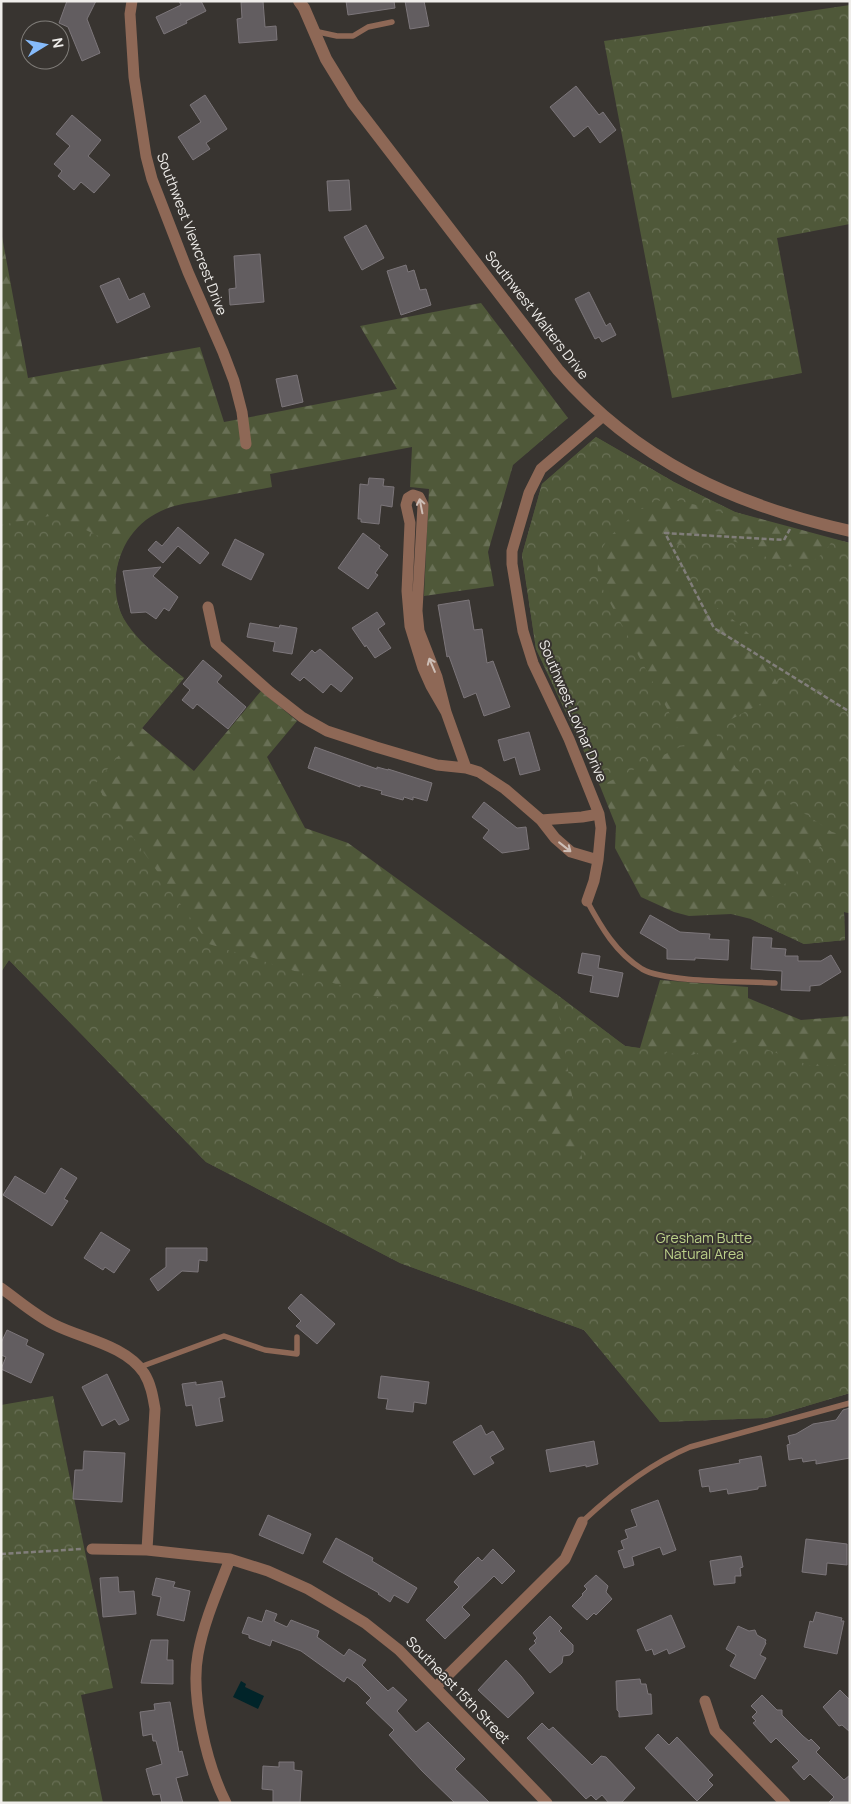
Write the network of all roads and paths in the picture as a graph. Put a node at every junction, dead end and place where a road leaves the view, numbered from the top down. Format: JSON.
{"nodes":[{"id":1,"x":132,"y":1,"type":"edge"},
{"id":2,"x":299,"y":1,"type":"edge"},
{"id":3,"x":392,"y":22,"type":"dead end"},
{"id":4,"x":314,"y":31,"type":"junction"},
{"id":5,"x":604,"y":416,"type":"junction"},
{"id":6,"x":246,"y":444,"type":"dead end"},
{"id":7,"x":796,"y":518,"type":"junction"},
{"id":8,"x":850,"y":531,"type":"edge"},
{"id":9,"x":208,"y":607,"type":"dead end"},
{"id":10,"x":446,"y":712,"type":"junction"},
{"id":11,"x":850,"y":712,"type":"edge"},
{"id":12,"x":466,"y":768,"type":"junction"},
{"id":13,"x":599,"y":814,"type":"junction"},
{"id":14,"x":541,"y":820,"type":"junction"},
{"id":15,"x":598,"y":860,"type":"junction"},
{"id":16,"x":587,"y":901,"type":"joint"},
{"id":17,"x":775,"y":983,"type":"dead end"},
{"id":18,"x":1,"y":1288,"type":"edge"},
{"id":19,"x":297,"y":1338,"type":"dead end"},
{"id":20,"x":140,"y":1367,"type":"junction"},
{"id":21,"x":850,"y":1403,"type":"edge"},
{"id":22,"x":582,"y":1522,"type":"joint"},
{"id":23,"x":92,"y":1549,"type":"joint"},
{"id":24,"x":147,"y":1550,"type":"junction"},
{"id":25,"x":1,"y":1554,"type":"edge"},
{"id":26,"x":230,"y":1559,"type":"junction"},
{"id":27,"x":436,"y":1687,"type":"junction"},
{"id":28,"x":705,"y":1701,"type":"dead end"},
{"id":29,"x":226,"y":1803,"type":"edge"},
{"id":30,"x":547,"y":1803,"type":"edge"},
{"id":31,"x":785,"y":1803,"type":"edge"}],
"edges":[{"from":1,"to":6,"type":"street","name":"Southwest Viewcrest Drive"},
{"from":2,"to":4,"type":"street","name":"Southwest Walters Drive"},
{"from":3,"to":4,"type":"lane"},
{"from":4,"to":5,"type":"street","name":"Southwest Walters Drive"},
{"from":5,"to":7,"type":"street","name":"Southwest Walters Drive"},
{"from":5,"to":13,"type":"street","name":"Southwest Lovhar Drive"},
{"from":7,"to":8,"type":"street","name":"Southwest Walters Drive"},
{"from":7,"to":11,"type":"path"},
{"from":9,"to":12,"type":"street"},
{"from":10,"to":10,"type":"street","one_way":true},
{"from":10,"to":12,"type":"street"},
{"from":12,"to":14,"type":"street"},
{"from":13,"to":14,"type":"street"},
{"from":13,"to":15,"type":"street","name":"Southwest Lovhar Drive"},
{"from":14,"to":15,"type":"street","one_way":true},
{"from":15,"to":16,"type":"street","name":"Southwest Lovhar Drive"},
{"from":16,"to":17,"type":"lane"},
{"from":18,"to":20,"type":"street"},
{"from":19,"to":20,"type":"lane"},
{"from":20,"to":24,"type":"street"},
{"from":21,"to":22,"type":"lane"},
{"from":22,"to":27,"type":"street"},
{"from":23,"to":24,"type":"street","name":"Southeast 15th Street"},
{"from":23,"to":25,"type":"path"},
{"from":24,"to":26,"type":"street","name":"Southeast 15th Street"},
{"from":26,"to":27,"type":"street","name":"Southeast 15th Street"},
{"from":26,"to":29,"type":"street"},
{"from":27,"to":30,"type":"street","name":"Southeast 15th Street"},
{"from":28,"to":31,"type":"street"}]}
